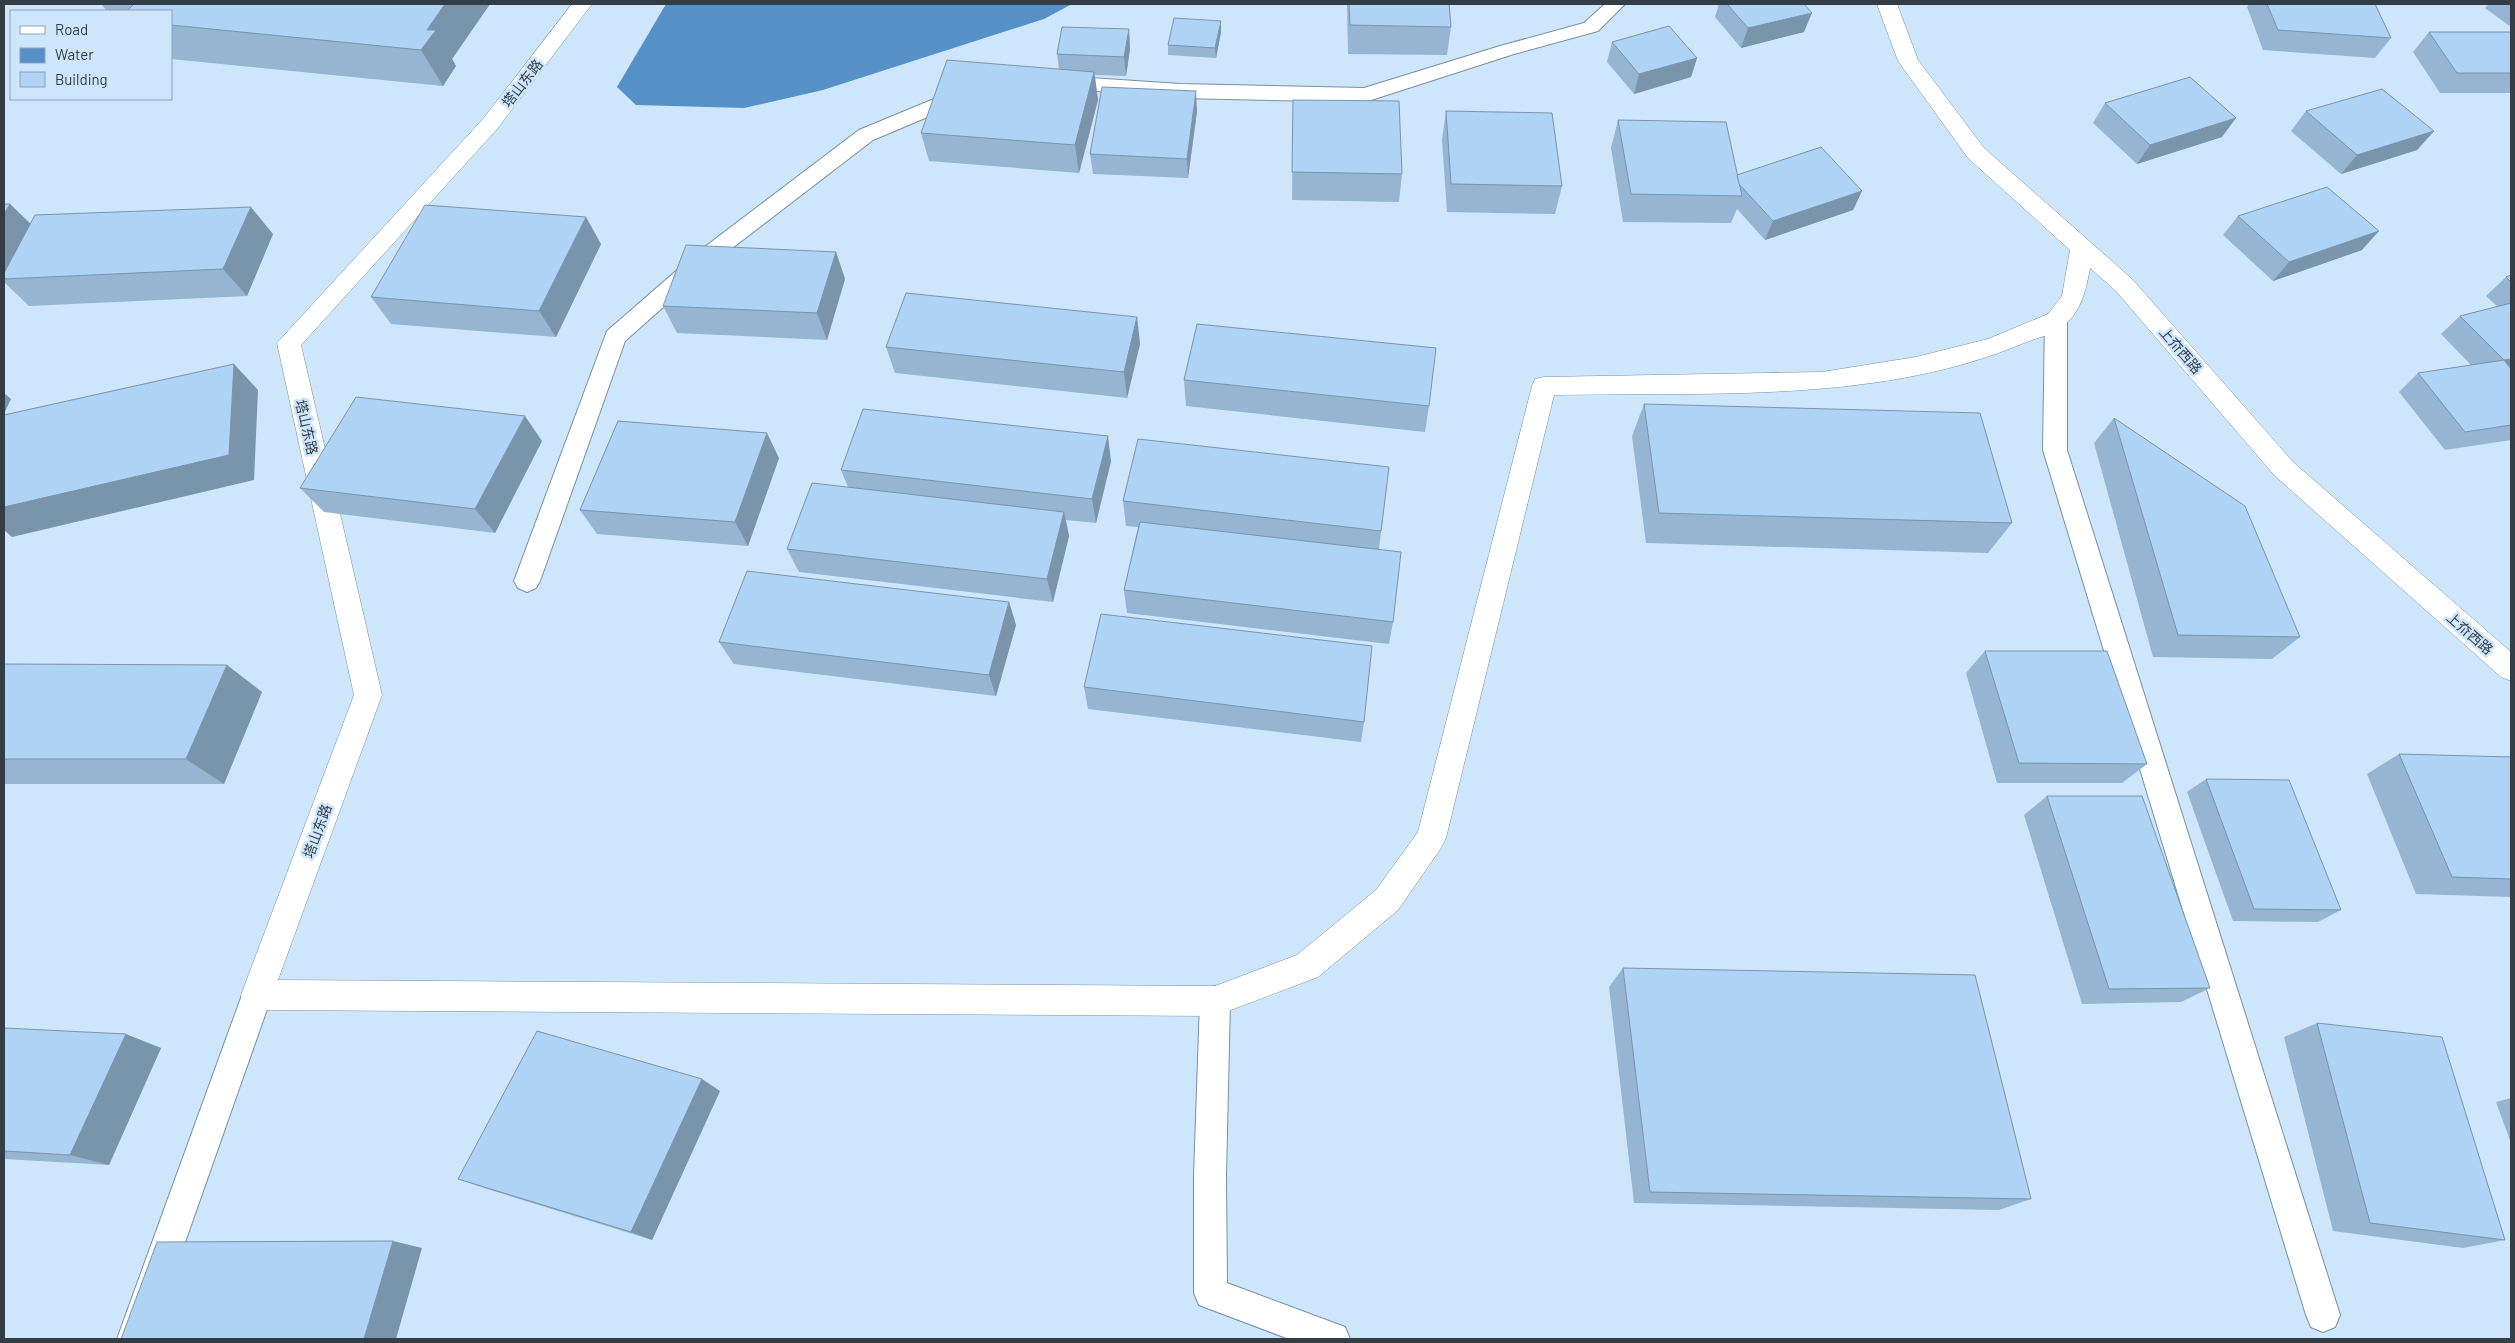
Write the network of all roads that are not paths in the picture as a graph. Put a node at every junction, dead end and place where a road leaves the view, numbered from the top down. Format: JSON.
{"nodes":[{"id":1,"x":582,"y":4,"type":"edge"},
{"id":2,"x":1616,"y":4,"type":"edge"},
{"id":3,"x":1887,"y":4,"type":"edge"},
{"id":4,"x":1042,"y":81,"type":"edge"},
{"id":5,"x":984,"y":86,"type":"edge"},
{"id":6,"x":2082,"y":249,"type":"junction"},
{"id":7,"x":2056,"y":320,"type":"junction"},
{"id":8,"x":527,"y":581,"type":"dead end"},
{"id":9,"x":2511,"y":669,"type":"edge"},
{"id":10,"x":258,"y":995,"type":"junction"},
{"id":11,"x":1215,"y":1001,"type":"junction"},
{"id":12,"x":2323,"y":1315,"type":"dead end"},
{"id":13,"x":134,"y":1339,"type":"edge"},
{"id":14,"x":1333,"y":1339,"type":"edge"}],
"edges":[{"from":1,"to":10,"type":"street","name":"塔山东路"},
{"from":2,"to":4,"type":"lane"},
{"from":3,"to":6,"type":"street","name":"上夼西路"},
{"from":5,"to":8,"type":"lane"},
{"from":6,"to":7,"type":"street"},
{"from":6,"to":9,"type":"street","name":"上夼西路"},
{"from":7,"to":11,"type":"street"},
{"from":7,"to":12,"type":"lane"},
{"from":10,"to":11,"type":"street"},
{"from":10,"to":13,"type":"lane"},
{"from":11,"to":14,"type":"lane"}]}
